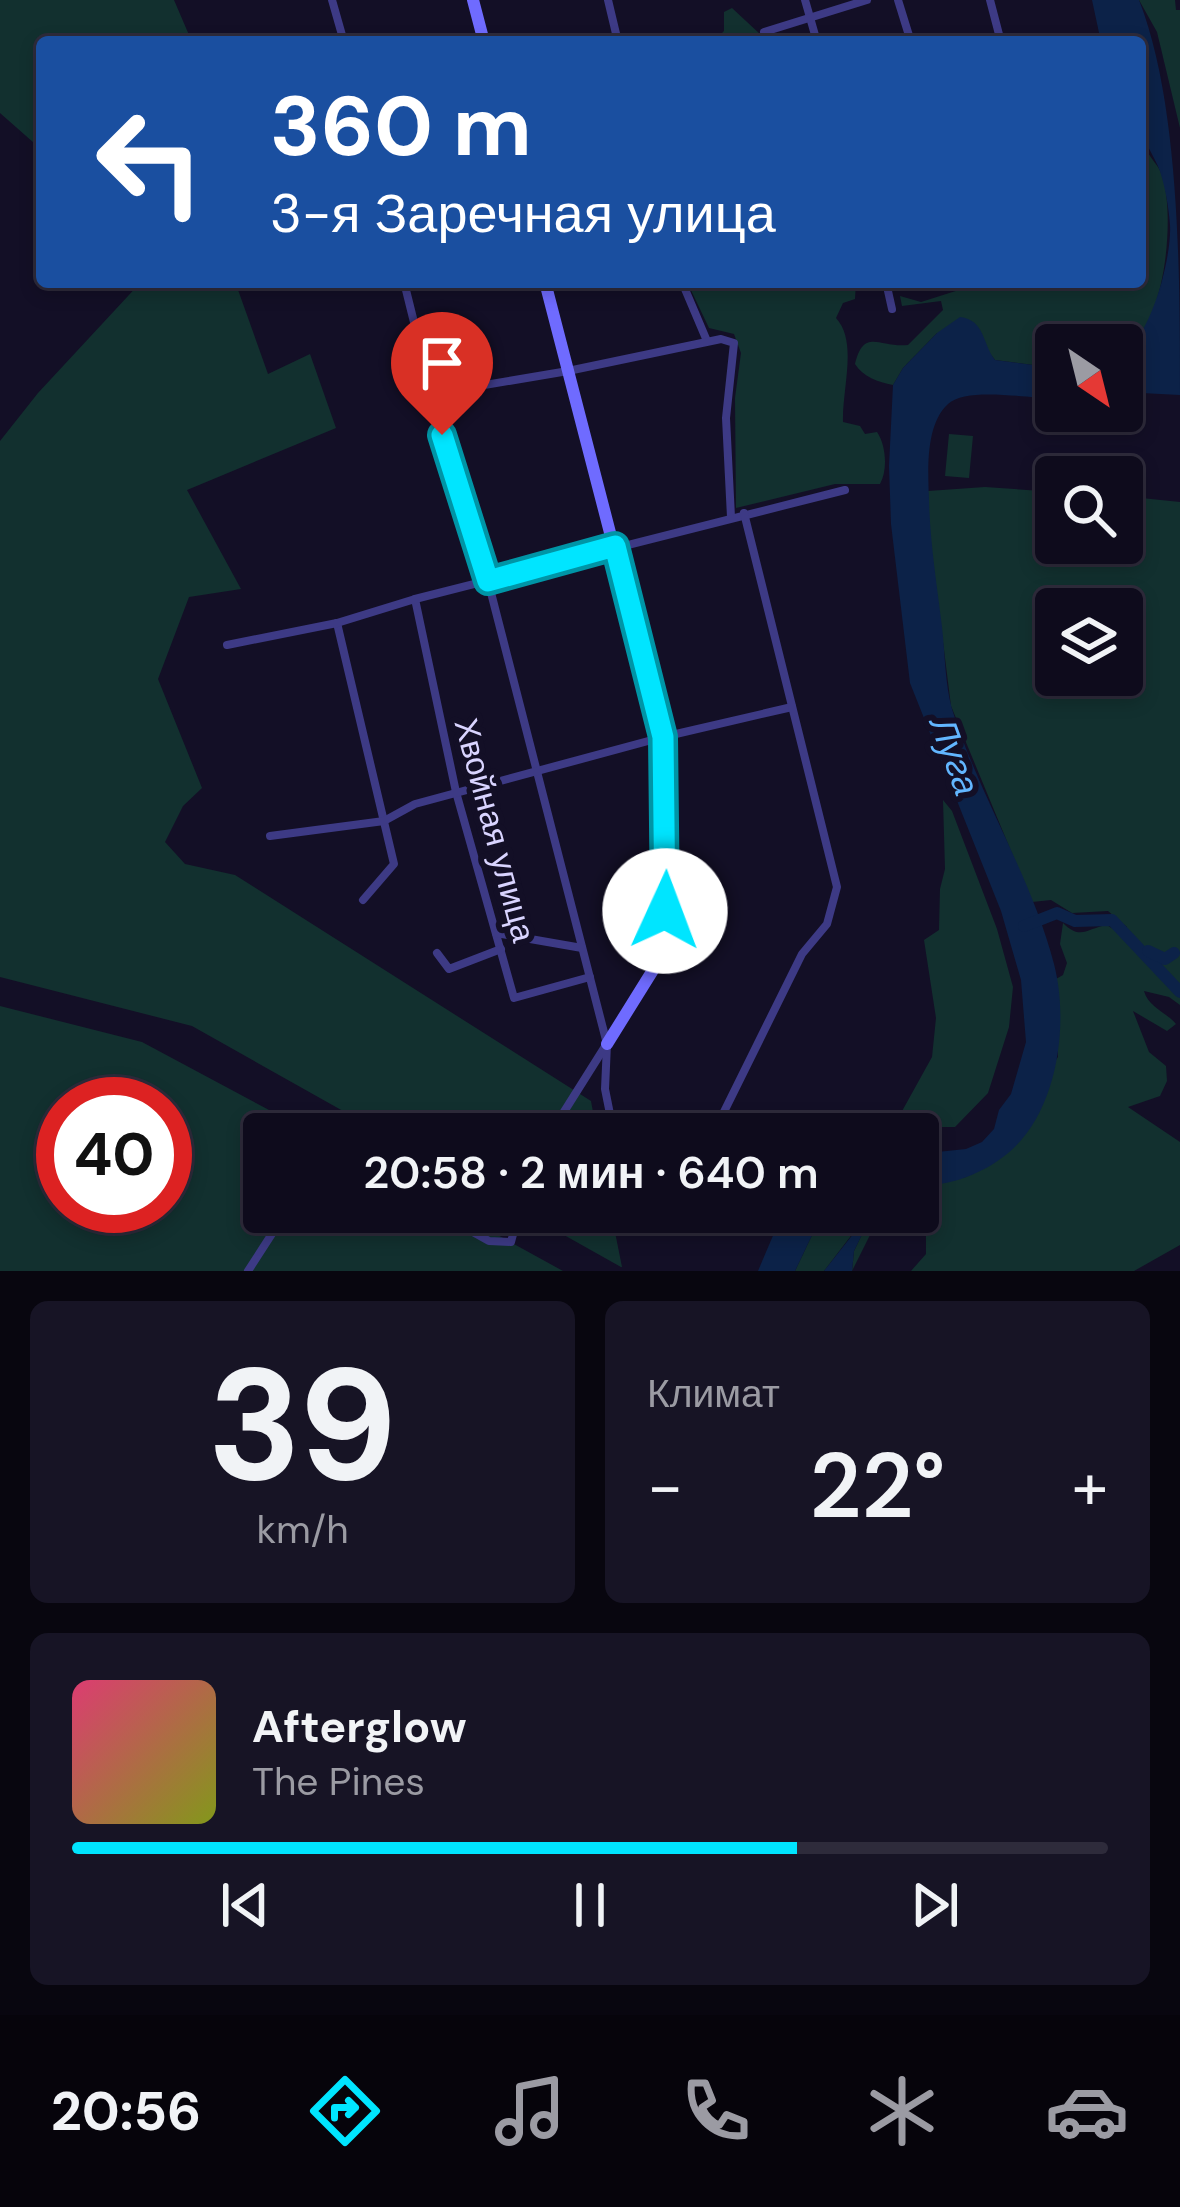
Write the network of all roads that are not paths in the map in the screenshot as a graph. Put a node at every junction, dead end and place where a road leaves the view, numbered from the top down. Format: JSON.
{"nodes":[{"id":1,"x":332,"y":0,"type":"edge"},
{"id":2,"x":473,"y":0,"type":"edge"},
{"id":3,"x":608,"y":0,"type":"edge"},
{"id":4,"x":806,"y":0,"type":"edge"},
{"id":5,"x":866,"y":0,"type":"edge"},
{"id":6,"x":898,"y":0,"type":"edge"},
{"id":7,"x":989,"y":0,"type":"edge"},
{"id":8,"x":810,"y":16,"type":"junction"},
{"id":9,"x":764,"y":32,"type":"dead end"},
{"id":10,"x":342,"y":36,"type":"edge"},
{"id":11,"x":482,"y":36,"type":"edge"},
{"id":12,"x":617,"y":36,"type":"edge"},
{"id":13,"x":815,"y":36,"type":"edge"},
{"id":14,"x":908,"y":36,"type":"edge"},
{"id":15,"x":999,"y":36,"type":"edge"},
{"id":16,"x":405,"y":288,"type":"edge"},
{"id":17,"x":547,"y":288,"type":"edge"},
{"id":18,"x":684,"y":288,"type":"edge"},
{"id":19,"x":887,"y":288,"type":"edge"},
{"id":20,"x":892,"y":309,"type":"dead end"},
{"id":21,"x":707,"y":342,"type":"junction"},
{"id":22,"x":568,"y":371,"type":"junction"},
{"id":23,"x":431,"y":394,"type":"junction"},
{"id":24,"x":845,"y":490,"type":"dead end"},
{"id":25,"x":744,"y":513,"type":"junction"},
{"id":26,"x":731,"y":517,"type":"junction"},
{"id":27,"x":615,"y":546,"type":"junction"},
{"id":28,"x":488,"y":581,"type":"junction"},
{"id":29,"x":415,"y":598,"type":"junction"},
{"id":30,"x":337,"y":623,"type":"junction"},
{"id":31,"x":227,"y":646,"type":"dead end"},
{"id":32,"x":792,"y":707,"type":"junction"},
{"id":33,"x":663,"y":737,"type":"junction"},
{"id":34,"x":536,"y":774,"type":"junction"},
{"id":35,"x":456,"y":792,"type":"junction"},
{"id":36,"x":384,"y":821,"type":"junction"},
{"id":37,"x":271,"y":836,"type":"dead end"},
{"id":38,"x":364,"y":900,"type":"dead end"},
{"id":39,"x":496,"y":933,"type":"junction"},
{"id":40,"x":582,"y":948,"type":"junction"},
{"id":41,"x":501,"y":949,"type":"junction"},
{"id":42,"x":436,"y":953,"type":"dead end"},
{"id":43,"x":590,"y":977,"type":"junction"},
{"id":44,"x":607,"y":1044,"type":"junction"},
{"id":45,"x":563,"y":1113,"type":"edge"},
{"id":46,"x":610,"y":1113,"type":"edge"},
{"id":47,"x":723,"y":1113,"type":"edge"},
{"id":48,"x":272,"y":1233,"type":"edge"},
{"id":49,"x":476,"y":1233,"type":"edge"},
{"id":50,"x":513,"y":1233,"type":"edge"},
{"id":51,"x":248,"y":1271,"type":"edge"}],
"edges":[{"from":1,"to":10,"type":"street"},
{"from":2,"to":11,"type":"street"},
{"from":3,"to":12,"type":"street"},
{"from":4,"to":8,"type":"street"},
{"from":5,"to":8,"type":"street"},
{"from":6,"to":14,"type":"street"},
{"from":7,"to":15,"type":"street"},
{"from":8,"to":9,"type":"street"},
{"from":8,"to":13,"type":"street"},
{"from":16,"to":23,"type":"street"},
{"from":17,"to":22,"type":"street"},
{"from":18,"to":21,"type":"street"},
{"from":19,"to":20,"type":"street"},
{"from":21,"to":22,"type":"street"},
{"from":21,"to":26,"type":"street"},
{"from":22,"to":23,"type":"street"},
{"from":22,"to":27,"type":"street"},
{"from":23,"to":28,"type":"street"},
{"from":24,"to":25,"type":"street"},
{"from":25,"to":26,"type":"street"},
{"from":25,"to":32,"type":"street"},
{"from":26,"to":27,"type":"street"},
{"from":27,"to":28,"type":"street"},
{"from":27,"to":33,"type":"street"},
{"from":28,"to":29,"type":"street"},
{"from":28,"to":34,"type":"street"},
{"from":29,"to":30,"type":"street"},
{"from":29,"to":35,"type":"street","name":"Хвойная улица"},
{"from":30,"to":31,"type":"street"},
{"from":30,"to":36,"type":"street"},
{"from":32,"to":33,"type":"street"},
{"from":32,"to":47,"type":"street"},
{"from":33,"to":34,"type":"street"},
{"from":33,"to":44,"type":"street"},
{"from":34,"to":35,"type":"street"},
{"from":34,"to":40,"type":"street"},
{"from":35,"to":36,"type":"street"},
{"from":35,"to":39,"type":"street","name":"Хвойная улица"},
{"from":36,"to":37,"type":"street"},
{"from":36,"to":38,"type":"street"},
{"from":39,"to":40,"type":"street"},
{"from":39,"to":41,"type":"street","name":"Хвойная улица"},
{"from":40,"to":43,"type":"street"},
{"from":41,"to":42,"type":"street"},
{"from":41,"to":43,"type":"street","name":"Хвойная улица"},
{"from":43,"to":44,"type":"street"},
{"from":44,"to":45,"type":"street"},
{"from":44,"to":46,"type":"street"},
{"from":48,"to":51,"type":"street"},
{"from":49,"to":50,"type":"street"}]}
